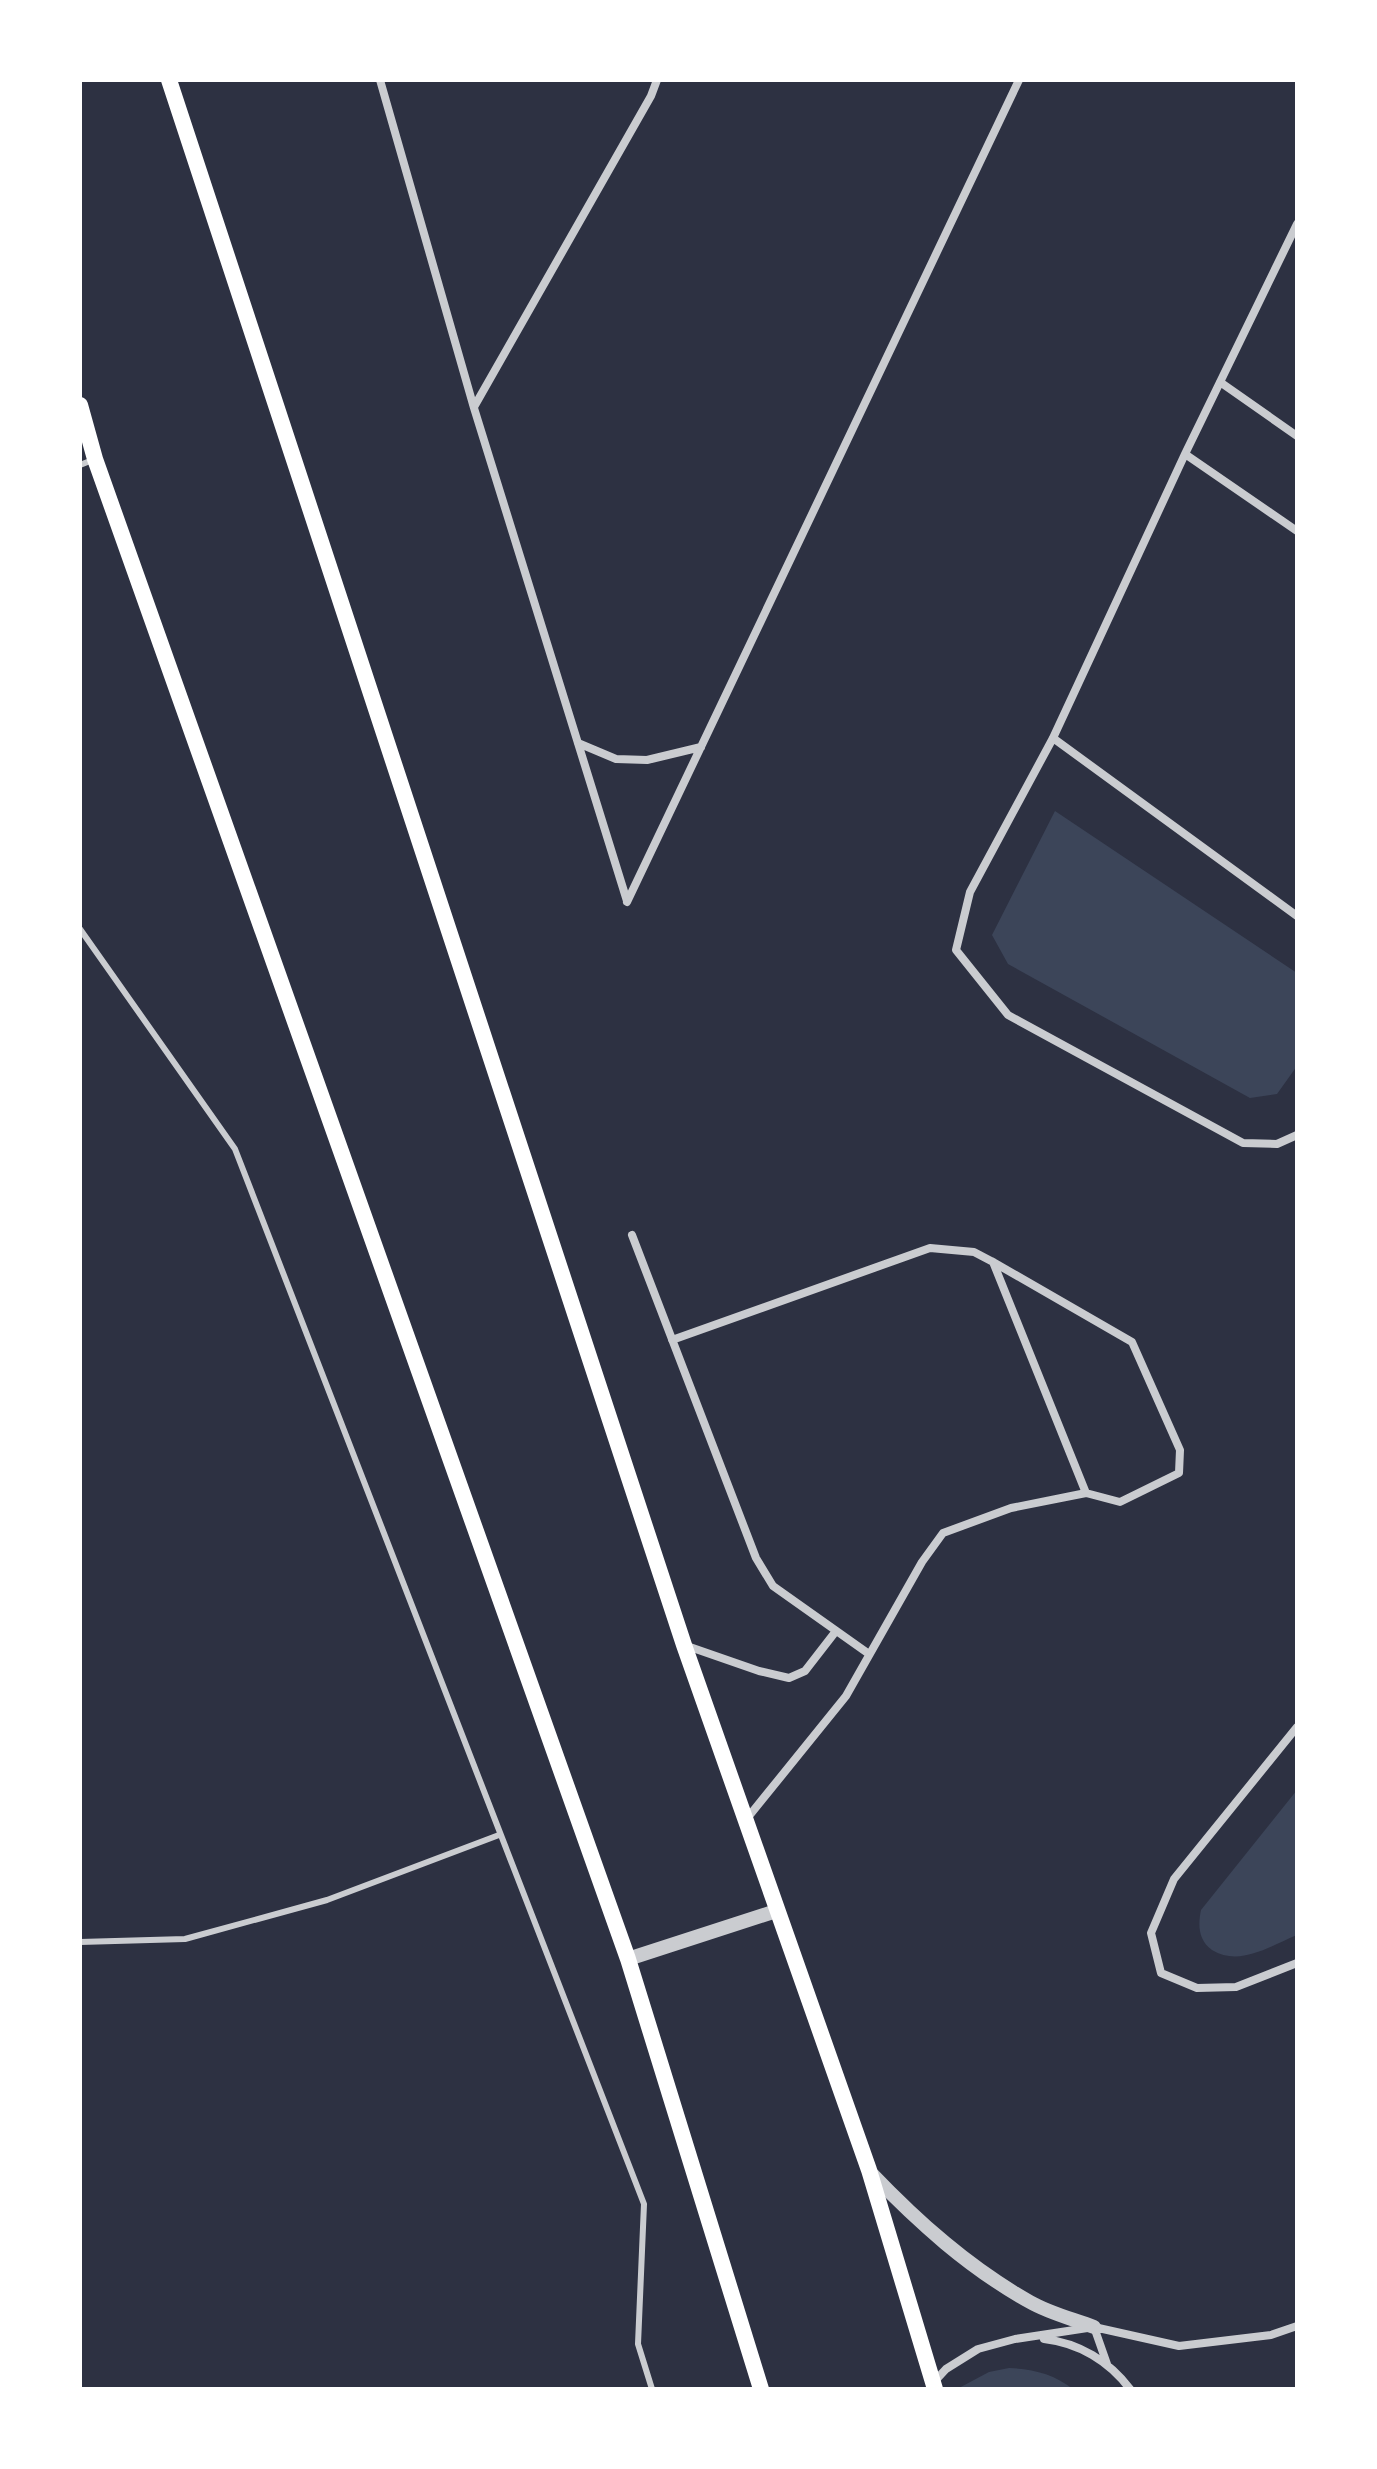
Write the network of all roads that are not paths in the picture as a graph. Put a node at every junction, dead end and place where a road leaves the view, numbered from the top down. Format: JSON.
{"nodes":[{"id":1,"x":169,"y":80,"type":"edge"},
{"id":2,"x":380,"y":80,"type":"edge"},
{"id":3,"x":657,"y":80,"type":"edge"},
{"id":4,"x":1015,"y":83,"type":"edge"},
{"id":5,"x":1297,"y":224,"type":"edge"},
{"id":6,"x":1220,"y":382,"type":"junction"},
{"id":7,"x":80,"y":405,"type":"edge"},
{"id":8,"x":474,"y":408,"type":"junction"},
{"id":9,"x":1297,"y":436,"type":"edge"},
{"id":10,"x":1185,"y":454,"type":"junction"},
{"id":11,"x":87,"y":462,"type":"edge"},
{"id":12,"x":1297,"y":531,"type":"edge"},
{"id":13,"x":1053,"y":738,"type":"junction"},
{"id":14,"x":578,"y":743,"type":"junction"},
{"id":15,"x":701,"y":747,"type":"junction"},
{"id":16,"x":1297,"y":916,"type":"edge"},
{"id":17,"x":80,"y":929,"type":"edge"},
{"id":18,"x":1297,"y":1135,"type":"edge"},
{"id":19,"x":632,"y":1235,"type":"dead end"},
{"id":20,"x":993,"y":1262,"type":"junction"},
{"id":21,"x":672,"y":1340,"type":"junction"},
{"id":22,"x":1086,"y":1493,"type":"junction"},
{"id":23,"x":836,"y":1631,"type":"junction"},
{"id":24,"x":684,"y":1645,"type":"junction"},
{"id":25,"x":869,"y":1654,"type":"junction"},
{"id":26,"x":1297,"y":1727,"type":"edge"},
{"id":27,"x":745,"y":1822,"type":"junction"},
{"id":28,"x":499,"y":1835,"type":"junction"},
{"id":29,"x":776,"y":1911,"type":"junction"},
{"id":30,"x":80,"y":1942,"type":"edge"},
{"id":31,"x":628,"y":1959,"type":"junction"},
{"id":32,"x":1297,"y":1963,"type":"edge"},
{"id":33,"x":869,"y":2170,"type":"junction"},
{"id":34,"x":1297,"y":2326,"type":"edge"},
{"id":35,"x":1094,"y":2327,"type":"junction"},
{"id":36,"x":1035,"y":2338,"type":"junction"},
{"id":37,"x":1108,"y":2365,"type":"junction"},
{"id":38,"x":934,"y":2386,"type":"edge"},
{"id":39,"x":652,"y":2389,"type":"edge"},
{"id":40,"x":761,"y":2389,"type":"edge"},
{"id":41,"x":1130,"y":2389,"type":"edge"}],
"edges":[{"from":1,"to":24,"type":"main road"},
{"from":2,"to":8,"type":"street"},
{"from":3,"to":8,"type":"street"},
{"from":4,"to":15,"type":"street"},
{"from":5,"to":6,"type":"street"},
{"from":6,"to":9,"type":"street"},
{"from":6,"to":10,"type":"street"},
{"from":7,"to":11,"type":"main road"},
{"from":8,"to":14,"type":"street"},
{"from":10,"to":12,"type":"street"},
{"from":10,"to":13,"type":"street"},
{"from":11,"to":31,"type":"main road"},
{"from":13,"to":16,"type":"street"},
{"from":13,"to":18,"type":"street"},
{"from":14,"to":15,"type":"street"},
{"from":14,"to":15,"type":"street"},
{"from":17,"to":28,"type":"lane"},
{"from":19,"to":21,"type":"street"},
{"from":20,"to":21,"type":"street"},
{"from":20,"to":22,"type":"street"},
{"from":20,"to":22,"type":"street"},
{"from":21,"to":23,"type":"street"},
{"from":22,"to":25,"type":"street"},
{"from":23,"to":24,"type":"street"},
{"from":23,"to":25,"type":"street"},
{"from":24,"to":27,"type":"main road"},
{"from":25,"to":27,"type":"street"},
{"from":26,"to":32,"type":"street"},
{"from":27,"to":29,"type":"main road"},
{"from":28,"to":30,"type":"lane"},
{"from":28,"to":39,"type":"lane"},
{"from":29,"to":31,"type":"street"},
{"from":29,"to":33,"type":"main road"},
{"from":31,"to":40,"type":"main road"},
{"from":33,"to":35,"type":"street"},
{"from":33,"to":38,"type":"main road"},
{"from":34,"to":35,"type":"street"},
{"from":35,"to":36,"type":"street"},
{"from":35,"to":37,"type":"street"},
{"from":36,"to":37,"type":"street"},
{"from":36,"to":38,"type":"street"},
{"from":37,"to":41,"type":"street"}]}
